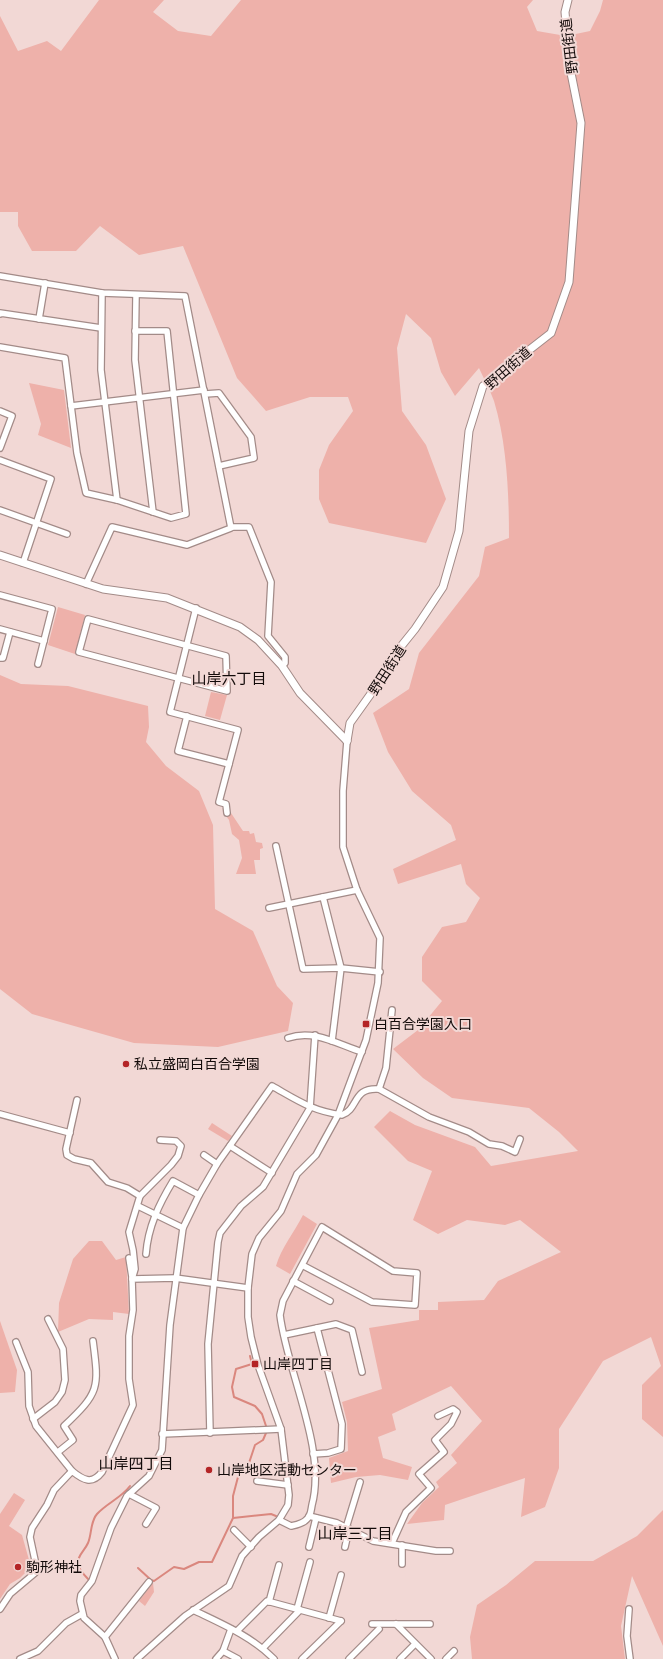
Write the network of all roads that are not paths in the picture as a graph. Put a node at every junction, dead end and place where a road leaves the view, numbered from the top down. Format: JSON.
{"nodes":[{"id":1,"x":568,"y":0,"type":"edge"},
{"id":2,"x":0,"y":276,"type":"edge"},
{"id":3,"x":45,"y":283,"type":"junction"},
{"id":4,"x":102,"y":293,"type":"junction"},
{"id":5,"x":136,"y":296,"type":"dead end"},
{"id":6,"x":0,"y":314,"type":"edge"},
{"id":7,"x":39,"y":319,"type":"junction"},
{"id":8,"x":101,"y":328,"type":"junction"},
{"id":9,"x":136,"y":331,"type":"junction"},
{"id":10,"x":0,"y":347,"type":"edge"},
{"id":11,"x":204,"y":392,"type":"junction"},
{"id":12,"x":173,"y":393,"type":"junction"},
{"id":13,"x":139,"y":397,"type":"junction"},
{"id":14,"x":104,"y":402,"type":"junction"},
{"id":15,"x":71,"y":406,"type":"junction"},
{"id":16,"x":0,"y":411,"type":"edge"},
{"id":17,"x":0,"y":448,"type":"edge"},
{"id":18,"x":0,"y":460,"type":"edge"},
{"id":19,"x":219,"y":466,"type":"junction"},
{"id":20,"x":117,"y":500,"type":"junction"},
{"id":21,"x":0,"y":510,"type":"edge"},
{"id":22,"x":153,"y":512,"type":"junction"},
{"id":23,"x":36,"y":523,"type":"junction"},
{"id":24,"x":231,"y":527,"type":"junction"},
{"id":25,"x":67,"y":534,"type":"dead end"},
{"id":26,"x":0,"y":555,"type":"edge"},
{"id":27,"x":23,"y":563,"type":"junction"},
{"id":28,"x":86,"y":584,"type":"junction"},
{"id":29,"x":0,"y":595,"type":"edge"},
{"id":30,"x":196,"y":608,"type":"junction"},
{"id":31,"x":0,"y":629,"type":"edge"},
{"id":32,"x":10,"y":632,"type":"junction"},
{"id":33,"x":44,"y":641,"type":"junction"},
{"id":34,"x":186,"y":646,"type":"junction"},
{"id":35,"x":0,"y":658,"type":"edge"},
{"id":36,"x":38,"y":664,"type":"dead end"},
{"id":37,"x":282,"y":666,"type":"junction"},
{"id":38,"x":179,"y":678,"type":"junction"},
{"id":39,"x":187,"y":716,"type":"junction"},
{"id":40,"x":347,"y":741,"type":"junction"},
{"id":41,"x":229,"y":764,"type":"junction"},
{"id":42,"x":228,"y":812,"type":"dead end"},
{"id":43,"x":276,"y":846,"type":"dead end"},
{"id":44,"x":357,"y":890,"type":"junction"},
{"id":45,"x":323,"y":897,"type":"junction"},
{"id":46,"x":289,"y":905,"type":"junction"},
{"id":47,"x":269,"y":908,"type":"dead end"},
{"id":48,"x":341,"y":968,"type":"junction"},
{"id":49,"x":380,"y":972,"type":"junction"},
{"id":50,"x":392,"y":1010,"type":"dead end"},
{"id":51,"x":315,"y":1035,"type":"junction"},
{"id":52,"x":288,"y":1038,"type":"dead end"},
{"id":53,"x":332,"y":1041,"type":"junction"},
{"id":54,"x":362,"y":1052,"type":"junction"},
{"id":55,"x":380,"y":1089,"type":"junction"},
{"id":56,"x":77,"y":1100,"type":"dead end"},
{"id":57,"x":310,"y":1108,"type":"junction"},
{"id":58,"x":0,"y":1114,"type":"edge"},
{"id":59,"x":338,"y":1115,"type":"junction"},
{"id":60,"x":70,"y":1133,"type":"junction"},
{"id":61,"x":520,"y":1139,"type":"dead end"},
{"id":62,"x":160,"y":1140,"type":"dead end"},
{"id":63,"x":230,"y":1146,"type":"junction"},
{"id":64,"x":204,"y":1155,"type":"dead end"},
{"id":65,"x":218,"y":1164,"type":"junction"},
{"id":66,"x":272,"y":1173,"type":"junction"},
{"id":67,"x":199,"y":1195,"type":"junction"},
{"id":68,"x":140,"y":1196,"type":"junction"},
{"id":69,"x":138,"y":1206,"type":"junction"},
{"id":70,"x":155,"y":1215,"type":"junction"},
{"id":71,"x":184,"y":1228,"type":"junction"},
{"id":72,"x":146,"y":1254,"type":"dead end"},
{"id":73,"x":129,"y":1258,"type":"dead end"},
{"id":74,"x":302,"y":1265,"type":"junction"},
{"id":75,"x":175,"y":1278,"type":"junction"},
{"id":76,"x":132,"y":1279,"type":"junction"},
{"id":77,"x":293,"y":1282,"type":"junction"},
{"id":78,"x":214,"y":1284,"type":"junction"},
{"id":79,"x":248,"y":1288,"type":"junction"},
{"id":80,"x":330,"y":1301,"type":"dead end"},
{"id":81,"x":48,"y":1319,"type":"dead end"},
{"id":82,"x":317,"y":1328,"type":"junction"},
{"id":83,"x":284,"y":1335,"type":"junction"},
{"id":84,"x":93,"y":1341,"type":"dead end"},
{"id":85,"x":16,"y":1342,"type":"dead end"},
{"id":86,"x":362,"y":1372,"type":"dead end"},
{"id":87,"x":438,"y":1416,"type":"dead end"},
{"id":88,"x":33,"y":1419,"type":"junction"},
{"id":89,"x":281,"y":1429,"type":"junction"},
{"id":90,"x":210,"y":1433,"type":"junction"},
{"id":91,"x":162,"y":1434,"type":"junction"},
{"id":92,"x":58,"y":1452,"type":"junction"},
{"id":93,"x":313,"y":1454,"type":"junction"},
{"id":94,"x":72,"y":1471,"type":"junction"},
{"id":95,"x":256,"y":1482,"type":"dead end"},
{"id":96,"x":360,"y":1482,"type":"dead end"},
{"id":97,"x":288,"y":1485,"type":"junction"},
{"id":98,"x":129,"y":1494,"type":"junction"},
{"id":99,"x":309,"y":1516,"type":"junction"},
{"id":100,"x":316,"y":1518,"type":"junction"},
{"id":101,"x":279,"y":1520,"type":"junction"},
{"id":102,"x":146,"y":1524,"type":"dead end"},
{"id":103,"x":347,"y":1528,"type":"junction"},
{"id":104,"x":234,"y":1530,"type":"dead end"},
{"id":105,"x":392,"y":1544,"type":"junction"},
{"id":106,"x":402,"y":1545,"type":"junction"},
{"id":107,"x":251,"y":1547,"type":"junction"},
{"id":108,"x":309,"y":1547,"type":"dead end"},
{"id":109,"x":345,"y":1547,"type":"dead end"},
{"id":110,"x":450,"y":1551,"type":"dead end"},
{"id":111,"x":310,"y":1562,"type":"dead end"},
{"id":112,"x":402,"y":1564,"type":"dead end"},
{"id":113,"x":279,"y":1565,"type":"dead end"},
{"id":114,"x":341,"y":1575,"type":"dead end"},
{"id":115,"x":149,"y":1582,"type":"dead end"},
{"id":116,"x":269,"y":1602,"type":"junction"},
{"id":117,"x":0,"y":1609,"type":"edge"},
{"id":118,"x":628,"y":1609,"type":"dead end"},
{"id":119,"x":193,"y":1610,"type":"junction"},
{"id":120,"x":298,"y":1610,"type":"junction"},
{"id":121,"x":82,"y":1614,"type":"junction"},
{"id":122,"x":329,"y":1618,"type":"junction"},
{"id":123,"x":372,"y":1624,"type":"dead end"},
{"id":124,"x":396,"y":1624,"type":"junction"},
{"id":125,"x":430,"y":1624,"type":"dead end"},
{"id":126,"x":231,"y":1629,"type":"junction"},
{"id":127,"x":379,"y":1629,"type":"dead end"},
{"id":128,"x":237,"y":1631,"type":"junction"},
{"id":129,"x":105,"y":1637,"type":"junction"},
{"id":130,"x":415,"y":1644,"type":"junction"},
{"id":131,"x":263,"y":1648,"type":"junction"},
{"id":132,"x":454,"y":1650,"type":"dead end"},
{"id":133,"x":223,"y":1651,"type":"junction"},
{"id":134,"x":20,"y":1659,"type":"edge"},
{"id":135,"x":115,"y":1659,"type":"edge"},
{"id":136,"x":137,"y":1659,"type":"edge"},
{"id":137,"x":216,"y":1659,"type":"edge"},
{"id":138,"x":238,"y":1659,"type":"edge"},
{"id":139,"x":274,"y":1659,"type":"edge"},
{"id":140,"x":302,"y":1659,"type":"edge"},
{"id":141,"x":349,"y":1659,"type":"edge"},
{"id":142,"x":400,"y":1659,"type":"edge"},
{"id":143,"x":431,"y":1659,"type":"edge"},
{"id":144,"x":446,"y":1659,"type":"edge"},
{"id":145,"x":630,"y":1659,"type":"edge"}],
"edges":[{"from":1,"to":40,"type":"street","name":"野田街道"},
{"from":2,"to":3,"type":"street"},
{"from":3,"to":4,"type":"street"},
{"from":3,"to":7,"type":"street"},
{"from":4,"to":8,"type":"street"},
{"from":4,"to":11,"type":"street"},
{"from":5,"to":9,"type":"street"},
{"from":6,"to":7,"type":"street"},
{"from":7,"to":8,"type":"street"},
{"from":8,"to":14,"type":"street"},
{"from":9,"to":12,"type":"street"},
{"from":9,"to":13,"type":"street"},
{"from":10,"to":15,"type":"street"},
{"from":11,"to":12,"type":"street"},
{"from":11,"to":19,"type":"street"},
{"from":11,"to":19,"type":"street"},
{"from":12,"to":13,"type":"street"},
{"from":12,"to":22,"type":"street"},
{"from":13,"to":14,"type":"street"},
{"from":13,"to":22,"type":"street"},
{"from":14,"to":15,"type":"street"},
{"from":14,"to":20,"type":"street"},
{"from":15,"to":20,"type":"street"},
{"from":16,"to":17,"type":"street"},
{"from":18,"to":23,"type":"street"},
{"from":19,"to":24,"type":"street"},
{"from":20,"to":22,"type":"street"},
{"from":21,"to":23,"type":"street"},
{"from":23,"to":25,"type":"street"},
{"from":23,"to":27,"type":"street"},
{"from":24,"to":28,"type":"street"},
{"from":24,"to":37,"type":"street"},
{"from":26,"to":27,"type":"street"},
{"from":27,"to":28,"type":"street"},
{"from":28,"to":30,"type":"street"},
{"from":29,"to":33,"type":"street"},
{"from":30,"to":34,"type":"street"},
{"from":30,"to":37,"type":"street"},
{"from":31,"to":32,"type":"street"},
{"from":32,"to":33,"type":"street"},
{"from":32,"to":35,"type":"street"},
{"from":33,"to":36,"type":"street"},
{"from":34,"to":38,"type":"street"},
{"from":34,"to":38,"type":"street"},
{"from":34,"to":38,"type":"street"},
{"from":37,"to":40,"type":"street"},
{"from":38,"to":39,"type":"street"},
{"from":39,"to":41,"type":"street"},
{"from":39,"to":41,"type":"street"},
{"from":40,"to":44,"type":"street"},
{"from":41,"to":42,"type":"street"},
{"from":43,"to":46,"type":"street"},
{"from":44,"to":45,"type":"street"},
{"from":44,"to":49,"type":"street"},
{"from":45,"to":46,"type":"street"},
{"from":45,"to":48,"type":"street"},
{"from":46,"to":47,"type":"street"},
{"from":46,"to":48,"type":"street"},
{"from":48,"to":49,"type":"street"},
{"from":48,"to":53,"type":"street"},
{"from":49,"to":54,"type":"street"},
{"from":50,"to":55,"type":"street"},
{"from":51,"to":52,"type":"street"},
{"from":51,"to":53,"type":"street"},
{"from":51,"to":57,"type":"street"},
{"from":53,"to":54,"type":"street"},
{"from":54,"to":59,"type":"street"},
{"from":55,"to":59,"type":"street"},
{"from":55,"to":61,"type":"street"},
{"from":56,"to":60,"type":"street"},
{"from":57,"to":59,"type":"street"},
{"from":57,"to":63,"type":"street"},
{"from":57,"to":66,"type":"street"},
{"from":58,"to":60,"type":"street"},
{"from":59,"to":79,"type":"street"},
{"from":60,"to":68,"type":"street"},
{"from":62,"to":68,"type":"street"},
{"from":63,"to":65,"type":"street"},
{"from":63,"to":66,"type":"street"},
{"from":64,"to":65,"type":"street"},
{"from":65,"to":67,"type":"street"},
{"from":66,"to":78,"type":"street"},
{"from":67,"to":70,"type":"street"},
{"from":67,"to":71,"type":"street"},
{"from":68,"to":69,"type":"street"},
{"from":69,"to":70,"type":"street"},
{"from":69,"to":76,"type":"street"},
{"from":70,"to":71,"type":"street"},
{"from":70,"to":72,"type":"street"},
{"from":71,"to":75,"type":"street"},
{"from":73,"to":76,"type":"street"},
{"from":74,"to":74,"type":"street"},
{"from":74,"to":77,"type":"street"},
{"from":75,"to":76,"type":"street"},
{"from":75,"to":78,"type":"street"},
{"from":75,"to":91,"type":"street"},
{"from":76,"to":94,"type":"street"},
{"from":77,"to":80,"type":"street"},
{"from":77,"to":83,"type":"street"},
{"from":78,"to":79,"type":"street"},
{"from":78,"to":90,"type":"street"},
{"from":79,"to":89,"type":"street"},
{"from":81,"to":88,"type":"street"},
{"from":82,"to":83,"type":"street"},
{"from":82,"to":86,"type":"street"},
{"from":82,"to":93,"type":"street"},
{"from":83,"to":93,"type":"street"},
{"from":84,"to":92,"type":"street"},
{"from":85,"to":88,"type":"street"},
{"from":87,"to":105,"type":"street"},
{"from":88,"to":92,"type":"street"},
{"from":89,"to":90,"type":"street"},
{"from":89,"to":97,"type":"street"},
{"from":90,"to":91,"type":"street"},
{"from":91,"to":98,"type":"street"},
{"from":92,"to":94,"type":"street"},
{"from":93,"to":99,"type":"street"},
{"from":94,"to":117,"type":"street"},
{"from":95,"to":97,"type":"street"},
{"from":96,"to":103,"type":"street"},
{"from":97,"to":101,"type":"street"},
{"from":98,"to":102,"type":"street"},
{"from":98,"to":121,"type":"street"},
{"from":99,"to":100,"type":"street"},
{"from":99,"to":101,"type":"street"},
{"from":100,"to":103,"type":"street"},
{"from":100,"to":108,"type":"street"},
{"from":101,"to":107,"type":"street"},
{"from":103,"to":105,"type":"street"},
{"from":103,"to":109,"type":"street"},
{"from":104,"to":107,"type":"street"},
{"from":105,"to":106,"type":"street"},
{"from":106,"to":110,"type":"street"},
{"from":106,"to":112,"type":"street"},
{"from":107,"to":119,"type":"street"},
{"from":111,"to":120,"type":"street"},
{"from":113,"to":116,"type":"street"},
{"from":114,"to":122,"type":"street"},
{"from":115,"to":129,"type":"street"},
{"from":116,"to":120,"type":"street"},
{"from":116,"to":128,"type":"street"},
{"from":118,"to":145,"type":"street"},
{"from":119,"to":126,"type":"street"},
{"from":119,"to":136,"type":"street"},
{"from":120,"to":122,"type":"street"},
{"from":120,"to":131,"type":"street"},
{"from":121,"to":129,"type":"street"},
{"from":121,"to":134,"type":"street"},
{"from":122,"to":140,"type":"street"},
{"from":123,"to":124,"type":"street"},
{"from":124,"to":125,"type":"street"},
{"from":124,"to":130,"type":"street"},
{"from":126,"to":128,"type":"street"},
{"from":126,"to":133,"type":"street"},
{"from":127,"to":141,"type":"street"},
{"from":128,"to":131,"type":"street"},
{"from":129,"to":135,"type":"street"},
{"from":130,"to":142,"type":"street"},
{"from":130,"to":143,"type":"street"},
{"from":131,"to":139,"type":"street"},
{"from":132,"to":144,"type":"street"},
{"from":133,"to":137,"type":"street"},
{"from":133,"to":138,"type":"street"}]}
